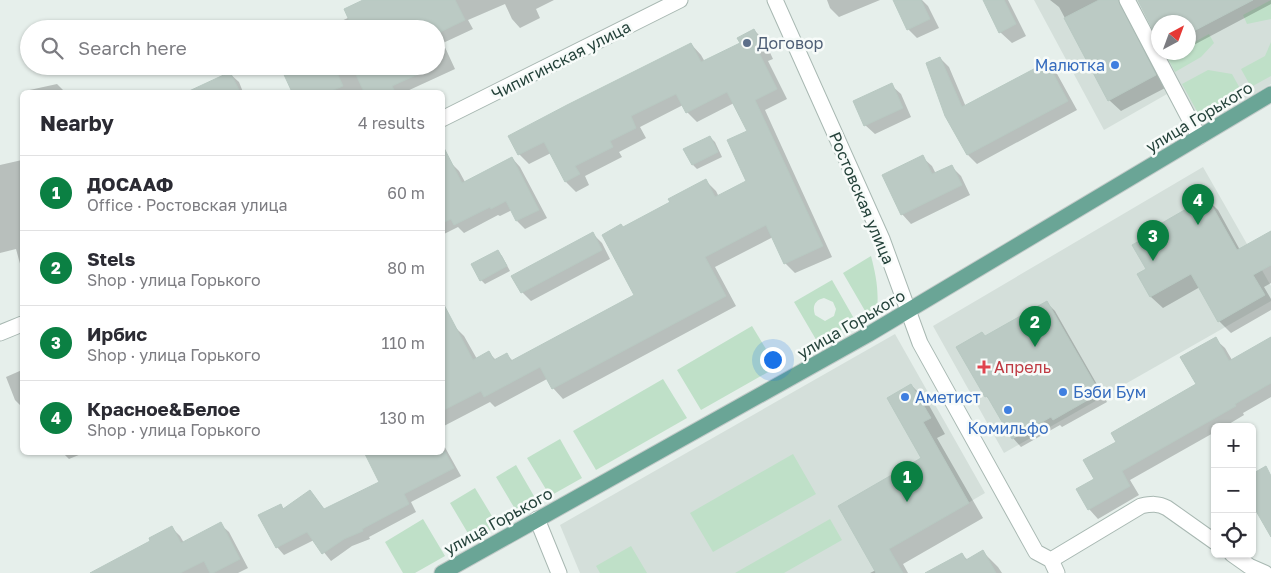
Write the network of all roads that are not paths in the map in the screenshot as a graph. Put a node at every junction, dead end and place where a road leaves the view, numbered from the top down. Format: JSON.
{"nodes":[{"id":1,"x":680,"y":0,"type":"edge"},
{"id":2,"x":775,"y":0,"type":"edge"},
{"id":3,"x":1126,"y":0,"type":"edge"},
{"id":4,"x":1271,"y":94,"type":"edge"},
{"id":5,"x":445,"y":118,"type":"edge"},
{"id":6,"x":1200,"y":137,"type":"junction"},
{"id":7,"x":908,"y":312,"type":"junction"},
{"id":8,"x":20,"y":325,"type":"edge"},
{"id":9,"x":0,"y":333,"type":"edge"},
{"id":10,"x":537,"y":519,"type":"junction"},
{"id":11,"x":1211,"y":539,"type":"edge"},
{"id":12,"x":1238,"y":558,"type":"edge"},
{"id":13,"x":1054,"y":567,"type":"edge"},
{"id":14,"x":442,"y":573,"type":"edge"},
{"id":15,"x":558,"y":573,"type":"edge"},
{"id":16,"x":1265,"y":573,"type":"edge"}],
"edges":[{"from":1,"to":5,"type":"street","name":"Чипигинская улица"},
{"from":2,"to":7,"type":"street","name":"Ростовская улица"},
{"from":3,"to":6,"type":"street"},
{"from":4,"to":6,"type":"main road","name":"улица Горького"},
{"from":6,"to":7,"type":"main road","name":"улица Горького"},
{"from":7,"to":10,"type":"main road","name":"улица Горького"},
{"from":7,"to":13,"type":"street","name":"Ростовская улица"},
{"from":8,"to":9,"type":"street"},
{"from":10,"to":14,"type":"main road","name":"улица Горького"},
{"from":10,"to":15,"type":"street"},
{"from":11,"to":13,"type":"street"},
{"from":12,"to":16,"type":"street"}]}
